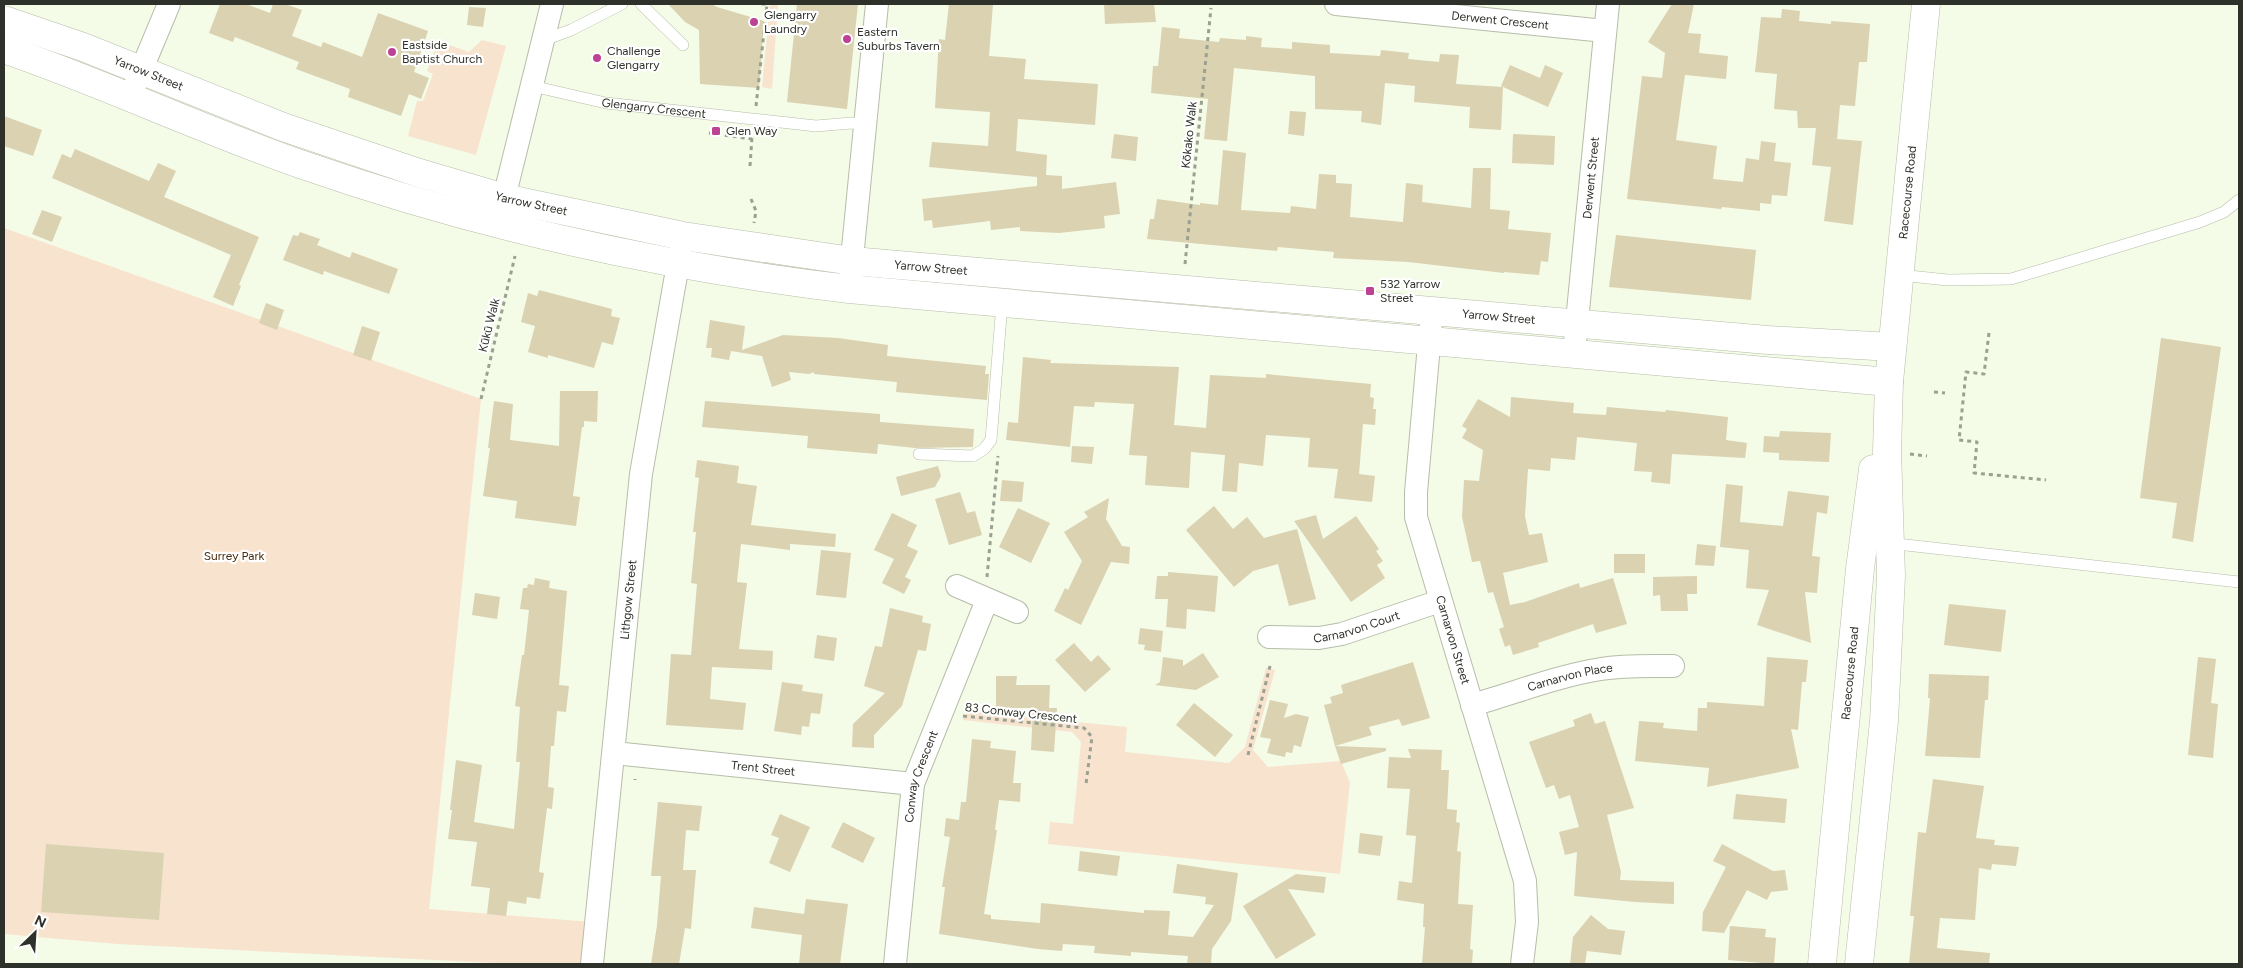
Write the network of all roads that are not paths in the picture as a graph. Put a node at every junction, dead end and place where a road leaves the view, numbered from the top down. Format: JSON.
{"nodes":[{"id":1,"x":169,"y":4,"type":"edge"},
{"id":2,"x":552,"y":4,"type":"edge"},
{"id":3,"x":622,"y":4,"type":"edge"},
{"id":4,"x":641,"y":4,"type":"edge"},
{"id":5,"x":877,"y":4,"type":"edge"},
{"id":6,"x":1336,"y":4,"type":"edge"},
{"id":7,"x":1608,"y":4,"type":"edge"},
{"id":8,"x":1926,"y":4,"type":"edge"},
{"id":9,"x":4,"y":20,"type":"edge"},
{"id":10,"x":1605,"y":31,"type":"junction"},
{"id":11,"x":544,"y":40,"type":"junction"},
{"id":12,"x":683,"y":44,"type":"dead end"},
{"id":13,"x":4,"y":49,"type":"edge"},
{"id":14,"x":141,"y":71,"type":"junction"},
{"id":15,"x":532,"y":86,"type":"junction"},
{"id":16,"x":130,"y":97,"type":"junction"},
{"id":17,"x":865,"y":124,"type":"junction"},
{"id":18,"x":504,"y":198,"type":"junction"},
{"id":19,"x":2239,"y":200,"type":"edge"},
{"id":20,"x":497,"y":225,"type":"junction"},
{"id":21,"x":683,"y":236,"type":"junction"},
{"id":22,"x":852,"y":261,"type":"junction"},
{"id":23,"x":678,"y":264,"type":"junction"},
{"id":24,"x":1899,"y":275,"type":"junction"},
{"id":25,"x":849,"y":289,"type":"junction"},
{"id":26,"x":1002,"y":304,"type":"junction"},
{"id":27,"x":1432,"y":311,"type":"junction"},
{"id":28,"x":1577,"y":324,"type":"junction"},
{"id":29,"x":1429,"y":341,"type":"junction"},
{"id":30,"x":1892,"y":346,"type":"junction"},
{"id":31,"x":1574,"y":352,"type":"junction"},
{"id":32,"x":1888,"y":382,"type":"junction"},
{"id":33,"x":919,"y":454,"type":"dead end"},
{"id":34,"x":1888,"y":543,"type":"junction"},
{"id":35,"x":2239,"y":582,"type":"edge"},
{"id":36,"x":957,"y":586,"type":"dead end"},
{"id":37,"x":987,"y":600,"type":"junction"},
{"id":38,"x":1440,"y":600,"type":"junction"},
{"id":39,"x":1018,"y":612,"type":"dead end"},
{"id":40,"x":1269,"y":637,"type":"dead end"},
{"id":41,"x":1673,"y":666,"type":"dead end"},
{"id":42,"x":1472,"y":705,"type":"junction"},
{"id":43,"x":614,"y":753,"type":"junction"},
{"id":44,"x":913,"y":784,"type":"junction"},
{"id":45,"x":1830,"y":876,"type":"junction"},
{"id":46,"x":1867,"y":880,"type":"junction"},
{"id":47,"x":592,"y":964,"type":"edge"},
{"id":48,"x":894,"y":964,"type":"edge"},
{"id":49,"x":1522,"y":964,"type":"edge"},
{"id":50,"x":1822,"y":964,"type":"edge"},
{"id":51,"x":1859,"y":964,"type":"edge"}],
"edges":[{"from":1,"to":14,"type":"street"},
{"from":2,"to":11,"type":"street"},
{"from":3,"to":11,"type":"lane"},
{"from":4,"to":12,"type":"lane"},
{"from":5,"to":17,"type":"street"},
{"from":6,"to":10,"type":"street","name":"Derwent Crescent"},
{"from":7,"to":10,"type":"street","name":"Derwent Street"},
{"from":8,"to":24,"type":"street","name":"Racecourse Road"},
{"from":9,"to":14,"type":"street","name":"Yarrow Street"},
{"from":10,"to":28,"type":"street","name":"Derwent Street"},
{"from":11,"to":15,"type":"street"},
{"from":13,"to":16,"type":"street"},
{"from":14,"to":16,"type":"street"},
{"from":14,"to":18,"type":"street","name":"Yarrow Street"},
{"from":15,"to":17,"type":"lane","name":"Glengarry Crescent"},
{"from":15,"to":18,"type":"street"},
{"from":16,"to":20,"type":"street"},
{"from":17,"to":22,"type":"street"},
{"from":18,"to":20,"type":"street"},
{"from":18,"to":21,"type":"street","name":"Yarrow Street"},
{"from":19,"to":24,"type":"lane"},
{"from":20,"to":23,"type":"street"},
{"from":21,"to":22,"type":"street","name":"Yarrow Street"},
{"from":21,"to":23,"type":"street","name":"Lithgow Street"},
{"from":22,"to":25,"type":"street"},
{"from":22,"to":27,"type":"street","name":"Yarrow Street"},
{"from":23,"to":25,"type":"street"},
{"from":23,"to":43,"type":"street","name":"Lithgow Street"},
{"from":24,"to":30,"type":"street","name":"Racecourse Road"},
{"from":25,"to":26,"type":"street"},
{"from":26,"to":29,"type":"street"},
{"from":26,"to":33,"type":"lane"},
{"from":27,"to":28,"type":"street","name":"Yarrow Street"},
{"from":27,"to":29,"type":"street","name":"Carnarvon Street"},
{"from":28,"to":30,"type":"street","name":"Yarrow Street"},
{"from":28,"to":31,"type":"street","name":"Derwent Street"},
{"from":29,"to":31,"type":"street"},
{"from":29,"to":38,"type":"street","name":"Carnarvon Street"},
{"from":30,"to":32,"type":"street","name":"Racecourse Road"},
{"from":31,"to":32,"type":"street"},
{"from":32,"to":34,"type":"street","name":"Racecourse Road"},
{"from":32,"to":45,"type":"street","name":"Racecourse Road"},
{"from":34,"to":35,"type":"lane"},
{"from":34,"to":46,"type":"street","name":"Racecourse Road"},
{"from":36,"to":37,"type":"street"},
{"from":37,"to":39,"type":"street"},
{"from":37,"to":44,"type":"street","name":"Conway Crescent"},
{"from":38,"to":40,"type":"street","name":"Carnarvon Court"},
{"from":38,"to":42,"type":"street","name":"Carnarvon Street"},
{"from":41,"to":42,"type":"street","name":"Carnarvon Place"},
{"from":42,"to":49,"type":"street","name":"Carnarvon Street"},
{"from":43,"to":44,"type":"street","name":"Trent Street"},
{"from":43,"to":47,"type":"street","name":"Lithgow Street"},
{"from":44,"to":48,"type":"street","name":"Conway Crescent"},
{"from":45,"to":46,"type":"street"},
{"from":45,"to":50,"type":"street","name":"Racecourse Road"},
{"from":46,"to":51,"type":"street","name":"Racecourse Road"}]}
